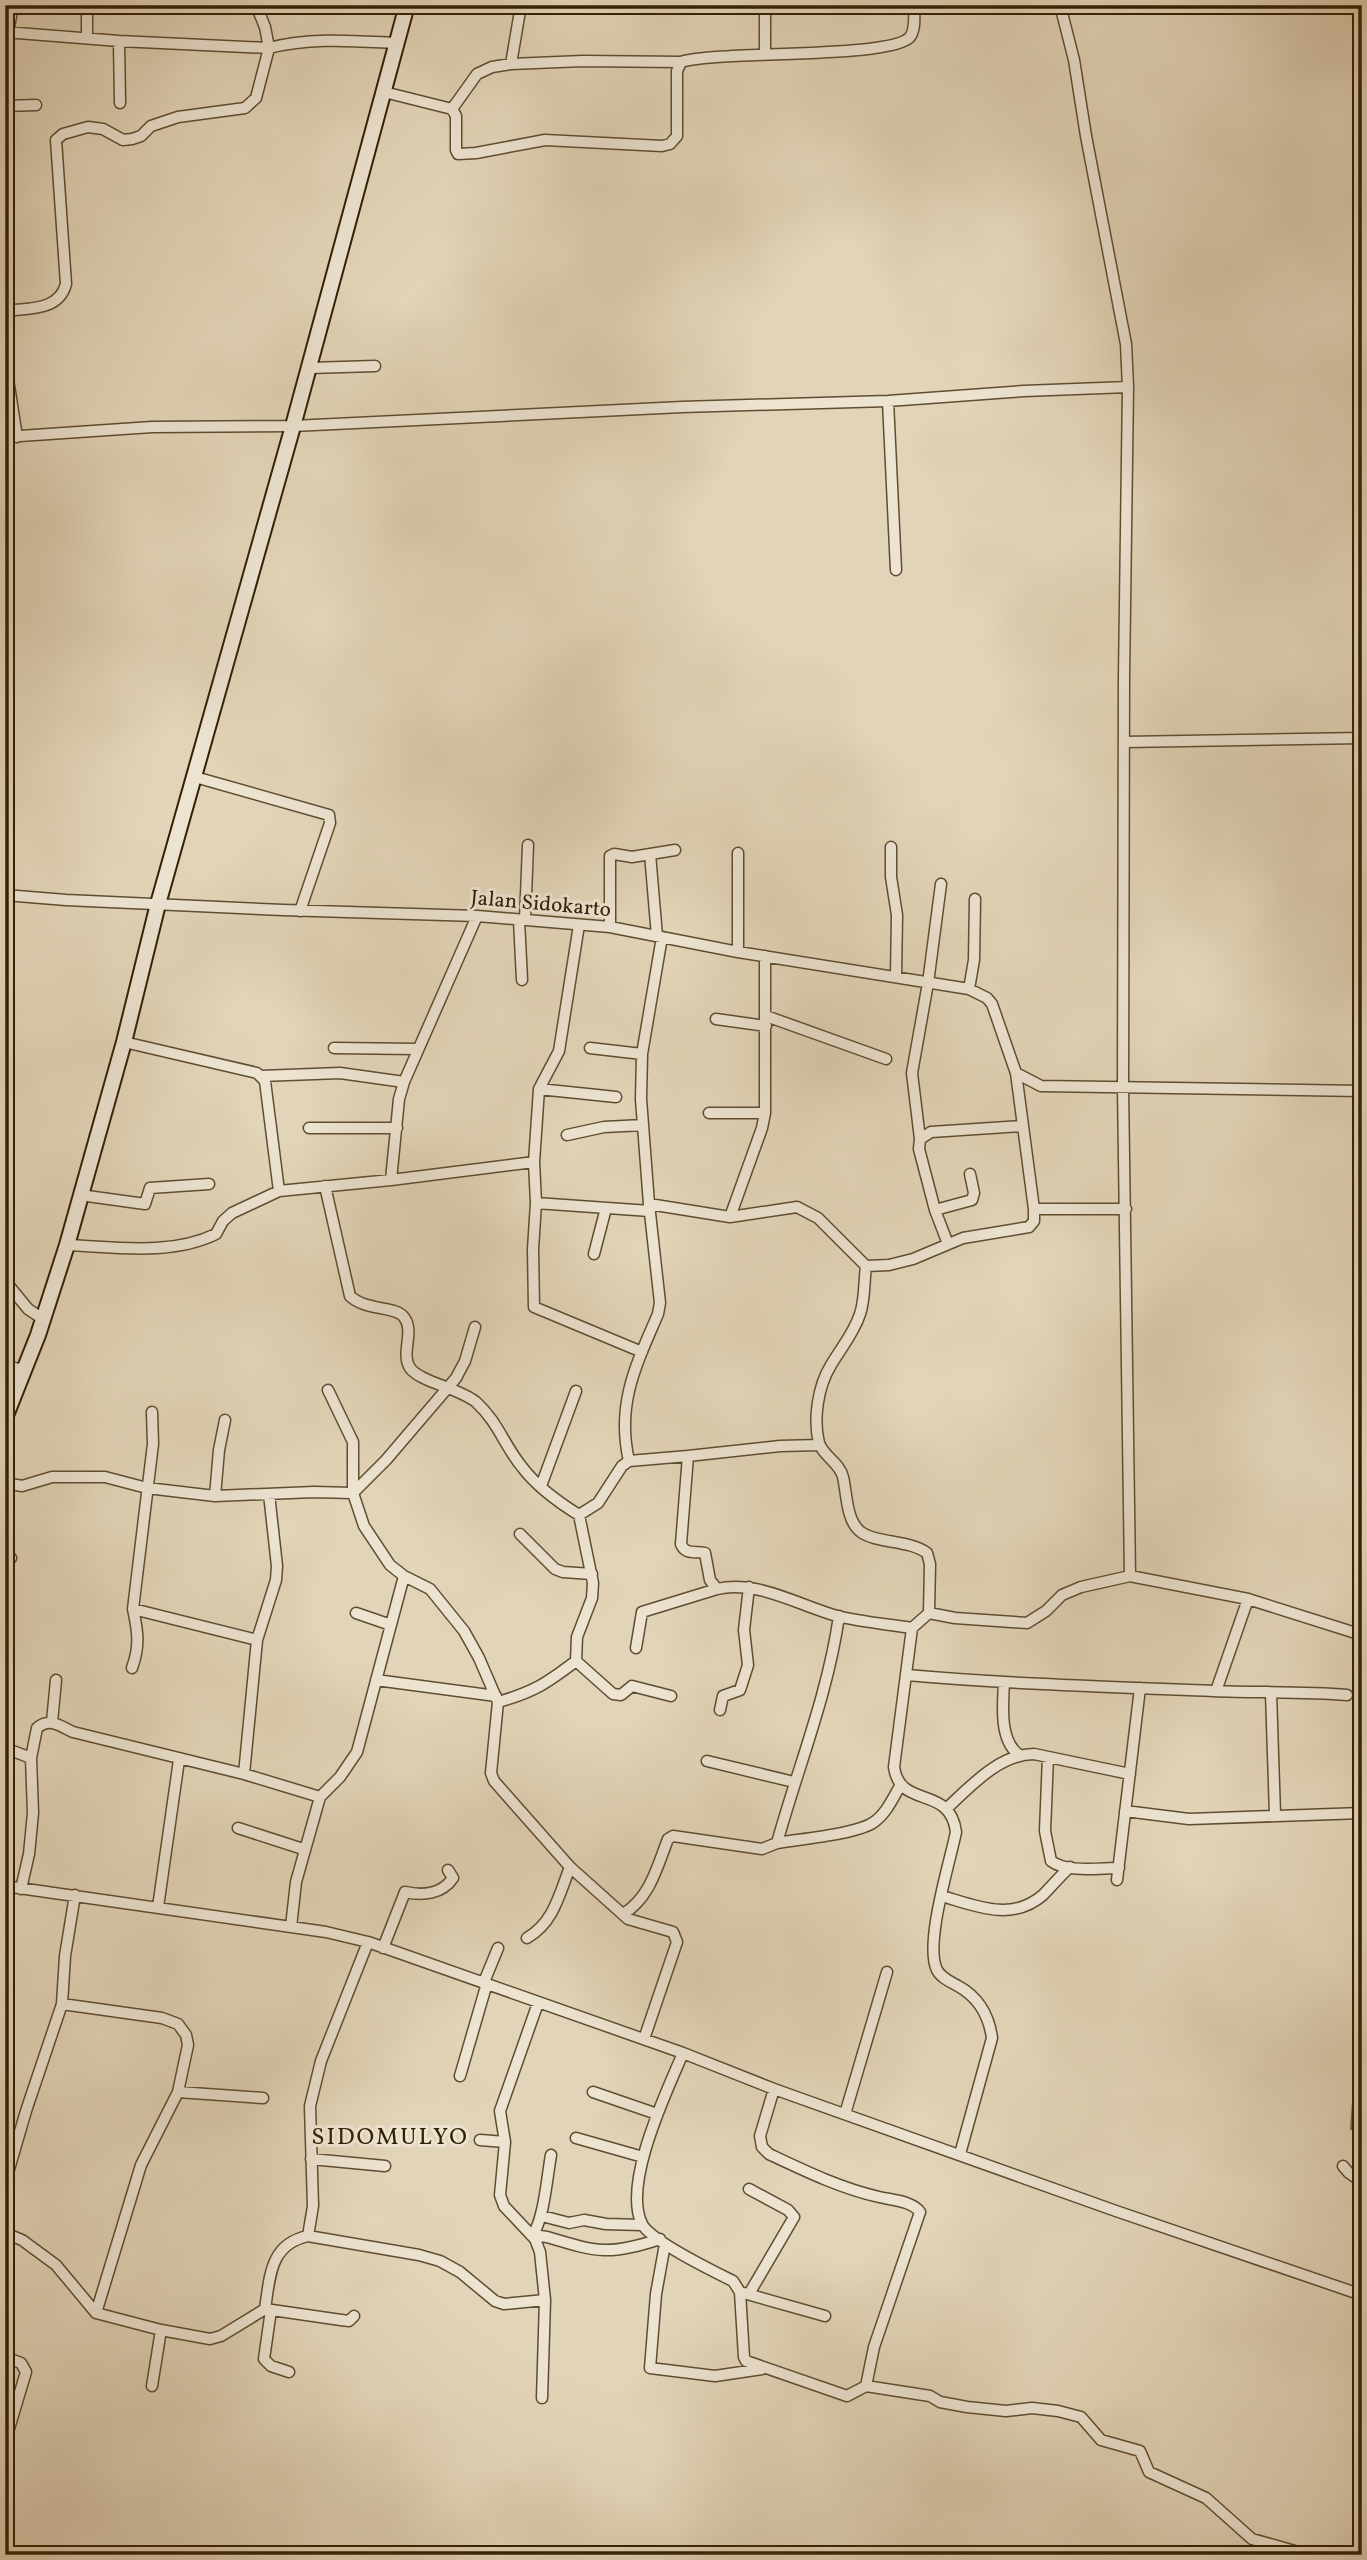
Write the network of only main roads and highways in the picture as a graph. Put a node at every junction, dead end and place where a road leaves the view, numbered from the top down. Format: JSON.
{"nodes":[{"id":1,"x":407,"y":5,"type":"edge"},
{"id":2,"x":5,"y":1418,"type":"edge"}],
"edges":[{"from":1,"to":2,"type":"main road"}]}
